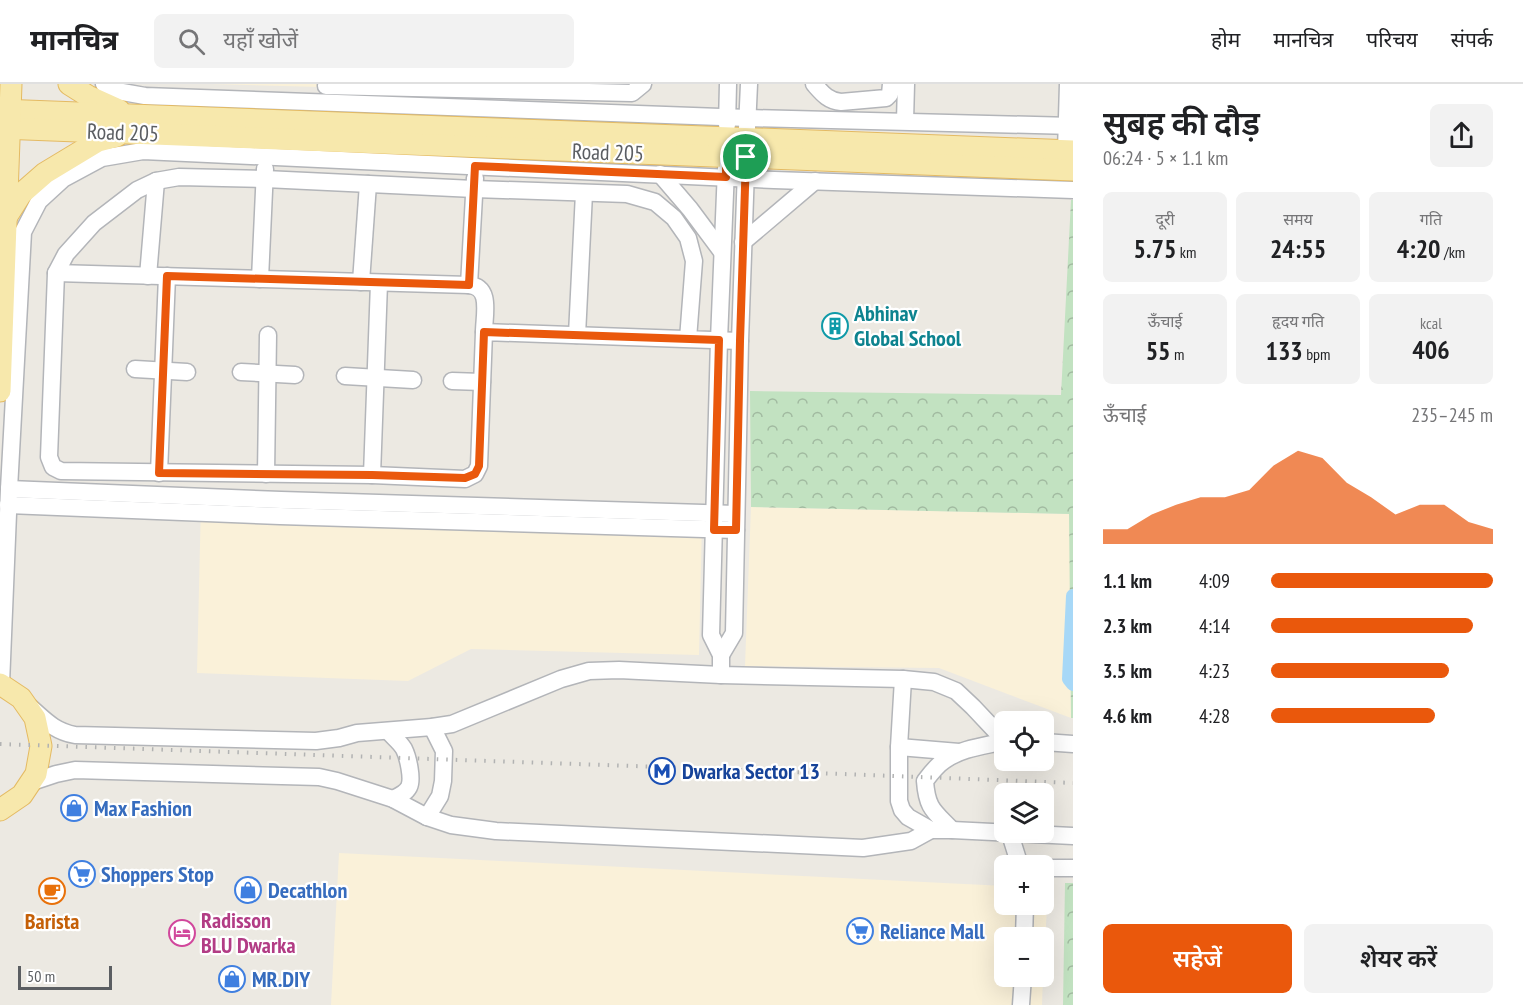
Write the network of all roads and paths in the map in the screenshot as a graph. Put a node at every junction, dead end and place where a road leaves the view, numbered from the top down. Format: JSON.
{"nodes":[{"id":1,"x":11,"y":84,"type":"edge"},
{"id":2,"x":69,"y":84,"type":"edge"},
{"id":3,"x":104,"y":84,"type":"edge"},
{"id":4,"x":643,"y":84,"type":"edge"},
{"id":5,"x":728,"y":84,"type":"edge"},
{"id":6,"x":749,"y":84,"type":"edge"},
{"id":7,"x":814,"y":84,"type":"edge"},
{"id":8,"x":891,"y":84,"type":"edge"},
{"id":9,"x":906,"y":84,"type":"edge"},
{"id":10,"x":1068,"y":84,"type":"edge"},
{"id":11,"x":424,"y":86,"type":"edge"},
{"id":12,"x":520,"y":87,"type":"edge"},
{"id":13,"x":575,"y":88,"type":"edge"},
{"id":14,"x":325,"y":98,"type":"edge"},
{"id":15,"x":5,"y":119,"type":"edge"},
{"id":16,"x":905,"y":121,"type":"junction"},
{"id":17,"x":131,"y":124,"type":"junction"},
{"id":18,"x":1070,"y":126,"type":"edge"},
{"id":19,"x":266,"y":147,"type":"junction"},
{"id":20,"x":737,"y":147,"type":"junction"},
{"id":21,"x":1071,"y":157,"type":"edge"},
{"id":22,"x":475,"y":166,"type":"junction"},
{"id":23,"x":660,"y":174,"type":"junction"},
{"id":24,"x":265,"y":179,"type":"junction"},
{"id":25,"x":156,"y":181,"type":"junction"},
{"id":26,"x":815,"y":181,"type":"junction"},
{"id":27,"x":368,"y":184,"type":"junction"},
{"id":28,"x":474,"y":189,"type":"junction"},
{"id":29,"x":1073,"y":190,"type":"edge"},
{"id":30,"x":584,"y":193,"type":"junction"},
{"id":31,"x":7,"y":216,"type":"junction"},
{"id":32,"x":743,"y":242,"type":"junction"},
{"id":33,"x":722,"y":252,"type":"junction"},
{"id":34,"x":56,"y":273,"type":"junction"},
{"id":35,"x":148,"y":276,"type":"junction"},
{"id":36,"x":167,"y":276,"type":"junction"},
{"id":37,"x":260,"y":279,"type":"junction"},
{"id":38,"x":361,"y":282,"type":"junction"},
{"id":39,"x":379,"y":283,"type":"junction"},
{"id":40,"x":469,"y":285,"type":"junction"},
{"id":41,"x":484,"y":332,"type":"junction"},
{"id":42,"x":268,"y":335,"type":"dead end"},
{"id":43,"x":577,"y":335,"type":"junction"},
{"id":44,"x":687,"y":339,"type":"junction"},
{"id":45,"x":719,"y":340,"type":"junction"},
{"id":46,"x":740,"y":341,"type":"junction"},
{"id":47,"x":135,"y":369,"type":"dead end"},
{"id":48,"x":163,"y":371,"type":"junction"},
{"id":49,"x":187,"y":372,"type":"dead end"},
{"id":50,"x":241,"y":372,"type":"dead end"},
{"id":51,"x":267,"y":374,"type":"junction"},
{"id":52,"x":295,"y":375,"type":"dead end"},
{"id":53,"x":345,"y":376,"type":"dead end"},
{"id":54,"x":375,"y":378,"type":"junction"},
{"id":55,"x":413,"y":380,"type":"dead end"},
{"id":56,"x":452,"y":381,"type":"dead end"},
{"id":57,"x":482,"y":382,"type":"junction"},
{"id":58,"x":0,"y":391,"type":"edge"},
{"id":59,"x":159,"y":473,"type":"junction"},
{"id":60,"x":267,"y":474,"type":"junction"},
{"id":61,"x":372,"y":475,"type":"junction"},
{"id":62,"x":8,"y":497,"type":"junction"},
{"id":63,"x":714,"y":522,"type":"junction"},
{"id":64,"x":736,"y":522,"type":"junction"},
{"id":65,"x":721,"y":655,"type":"junction"},
{"id":66,"x":721,"y":675,"type":"junction"},
{"id":67,"x":903,"y":679,"type":"junction"},
{"id":68,"x":0,"y":684,"type":"edge"},
{"id":69,"x":21,"y":698,"type":"junction"},
{"id":70,"x":432,"y":727,"type":"junction"},
{"id":71,"x":994,"y":729,"type":"edge"},
{"id":72,"x":388,"y":731,"type":"junction"},
{"id":73,"x":1054,"y":743,"type":"edge"},
{"id":74,"x":994,"y":744,"type":"edge"},
{"id":75,"x":1073,"y":744,"type":"edge"},
{"id":76,"x":899,"y":747,"type":"junction"},
{"id":77,"x":959,"y":752,"type":"junction"},
{"id":78,"x":30,"y":783,"type":"junction"},
{"id":79,"x":393,"y":799,"type":"junction"},
{"id":80,"x":0,"y":810,"type":"edge"},
{"id":81,"x":427,"y":817,"type":"junction"},
{"id":82,"x":931,"y":830,"type":"junction"},
{"id":83,"x":952,"y":830,"type":"junction"},
{"id":84,"x":994,"y":833,"type":"edge"},
{"id":85,"x":1054,"y":835,"type":"edge"},
{"id":86,"x":1073,"y":836,"type":"edge"},
{"id":87,"x":1054,"y":868,"type":"edge"},
{"id":88,"x":1073,"y":868,"type":"edge"},
{"id":89,"x":1022,"y":987,"type":"edge"},
{"id":90,"x":1021,"y":1005,"type":"edge"}],
"edges":[{"from":1,"to":15,"type":"main road"},
{"from":2,"to":17,"type":"main road"},
{"from":3,"to":14,"type":"street"},
{"from":4,"to":13,"type":"street"},
{"from":5,"to":20,"type":"street"},
{"from":6,"to":20,"type":"street"},
{"from":7,"to":8,"type":"street"},
{"from":9,"to":16,"type":"street"},
{"from":10,"to":18,"type":"street"},
{"from":11,"to":12,"type":"street"},
{"from":11,"to":14,"type":"street"},
{"from":12,"to":13,"type":"street"},
{"from":14,"to":17,"type":"main road","name":"Road 205"},
{"from":14,"to":20,"type":"main road","name":"Road 205"},
{"from":15,"to":17,"type":"main road","name":"Road 205"},
{"from":15,"to":31,"type":"main road"},
{"from":16,"to":18,"type":"street"},
{"from":16,"to":20,"type":"street"},
{"from":17,"to":19,"type":"main road","name":"Road 205"},
{"from":17,"to":31,"type":"main road"},
{"from":18,"to":21,"type":"street"},
{"from":19,"to":20,"type":"main road","name":"Road 205"},
{"from":19,"to":22,"type":"street"},
{"from":19,"to":24,"type":"street"},
{"from":19,"to":62,"type":"street"},
{"from":20,"to":21,"type":"main road","name":"Road 205"},
{"from":20,"to":23,"type":"street"},
{"from":20,"to":26,"type":"street"},
{"from":20,"to":32,"type":"street"},
{"from":20,"to":33,"type":"street"},
{"from":22,"to":23,"type":"street"},
{"from":22,"to":28,"type":"street"},
{"from":23,"to":33,"type":"street"},
{"from":24,"to":25,"type":"street"},
{"from":24,"to":27,"type":"street"},
{"from":24,"to":37,"type":"street"},
{"from":25,"to":34,"type":"street"},
{"from":25,"to":35,"type":"street"},
{"from":26,"to":29,"type":"street"},
{"from":26,"to":32,"type":"street"},
{"from":27,"to":28,"type":"street"},
{"from":27,"to":38,"type":"street"},
{"from":28,"to":30,"type":"street"},
{"from":28,"to":40,"type":"street"},
{"from":30,"to":43,"type":"street"},
{"from":30,"to":44,"type":"street"},
{"from":31,"to":58,"type":"main road"},
{"from":32,"to":46,"type":"street"},
{"from":33,"to":45,"type":"street"},
{"from":34,"to":35,"type":"street"},
{"from":34,"to":59,"type":"street"},
{"from":35,"to":36,"type":"street"},
{"from":36,"to":37,"type":"street"},
{"from":36,"to":48,"type":"street"},
{"from":37,"to":38,"type":"street"},
{"from":38,"to":39,"type":"street"},
{"from":39,"to":40,"type":"street"},
{"from":39,"to":54,"type":"street"},
{"from":40,"to":41,"type":"street"},
{"from":41,"to":43,"type":"street"},
{"from":41,"to":57,"type":"street"},
{"from":42,"to":51,"type":"street"},
{"from":43,"to":44,"type":"street"},
{"from":44,"to":45,"type":"street"},
{"from":45,"to":46,"type":"street"},
{"from":45,"to":63,"type":"street"},
{"from":46,"to":64,"type":"street"},
{"from":47,"to":48,"type":"street"},
{"from":48,"to":49,"type":"street"},
{"from":48,"to":59,"type":"street"},
{"from":50,"to":51,"type":"street"},
{"from":51,"to":52,"type":"street"},
{"from":51,"to":60,"type":"street"},
{"from":53,"to":54,"type":"street"},
{"from":54,"to":55,"type":"street"},
{"from":54,"to":61,"type":"street"},
{"from":56,"to":57,"type":"street"},
{"from":57,"to":61,"type":"street"},
{"from":59,"to":60,"type":"street"},
{"from":60,"to":61,"type":"street"},
{"from":62,"to":63,"type":"street"},
{"from":62,"to":68,"type":"street"},
{"from":63,"to":64,"type":"street"},
{"from":63,"to":65,"type":"street"},
{"from":64,"to":65,"type":"street"},
{"from":65,"to":66,"type":"street"},
{"from":66,"to":67,"type":"street"},
{"from":66,"to":70,"type":"street"},
{"from":67,"to":71,"type":"street"},
{"from":67,"to":76,"type":"street"},
{"from":68,"to":69,"type":"main road"},
{"from":69,"to":72,"type":"street"},
{"from":69,"to":78,"type":"main road"},
{"from":70,"to":72,"type":"street"},
{"from":70,"to":81,"type":"street"},
{"from":72,"to":79,"type":"street"},
{"from":73,"to":75,"type":"street"},
{"from":74,"to":77,"type":"street"},
{"from":76,"to":77,"type":"street"},
{"from":76,"to":82,"type":"street"},
{"from":77,"to":83,"type":"street"},
{"from":78,"to":79,"type":"street"},
{"from":78,"to":80,"type":"main road"},
{"from":79,"to":81,"type":"street"},
{"from":81,"to":82,"type":"street"},
{"from":82,"to":83,"type":"street"},
{"from":83,"to":84,"type":"street"},
{"from":85,"to":86,"type":"street"},
{"from":87,"to":88,"type":"street"},
{"from":89,"to":90,"type":"street"}]}
